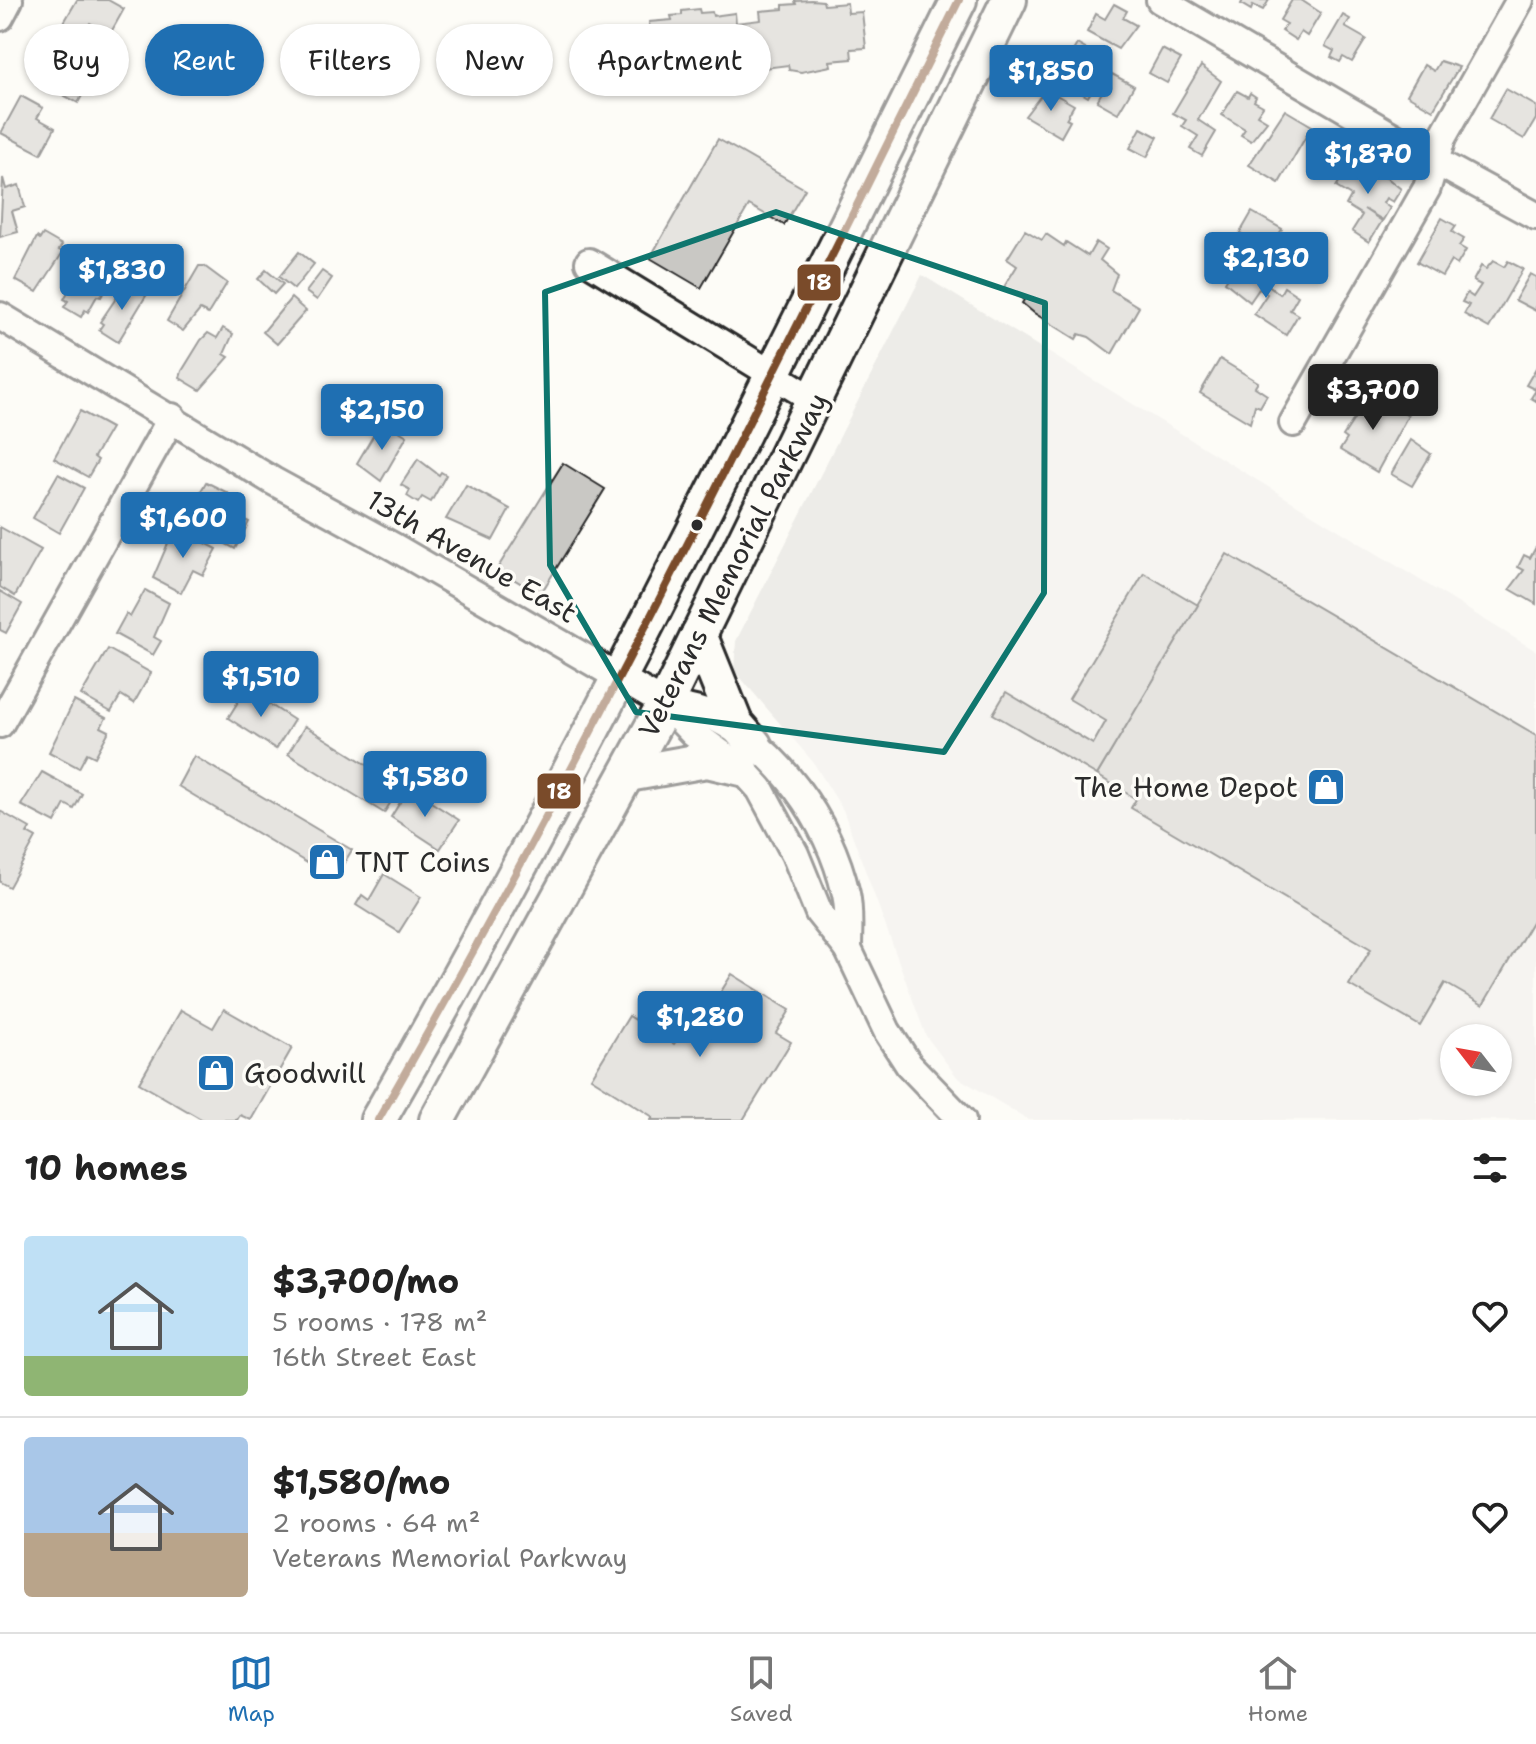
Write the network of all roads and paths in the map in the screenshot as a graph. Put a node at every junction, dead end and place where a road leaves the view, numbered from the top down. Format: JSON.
{"nodes":[{"id":1,"x":9,"y":0,"type":"edge"},
{"id":2,"x":959,"y":0,"type":"edge"},
{"id":3,"x":1009,"y":0,"type":"edge"},
{"id":4,"x":1160,"y":0,"type":"edge"},
{"id":5,"x":1520,"y":0,"type":"edge"},
{"id":6,"x":0,"y":17,"type":"edge"},
{"id":7,"x":1435,"y":161,"type":"junction"},
{"id":8,"x":1536,"y":216,"type":"edge"},
{"id":9,"x":589,"y":262,"type":"dead end"},
{"id":10,"x":0,"y":316,"type":"edge"},
{"id":11,"x":775,"y":377,"type":"junction"},
{"id":12,"x":816,"y":401,"type":"junction"},
{"id":13,"x":172,"y":417,"type":"junction"},
{"id":14,"x":1293,"y":423,"type":"dead end"},
{"id":15,"x":699,"y":634,"type":"junction"},
{"id":16,"x":620,"y":679,"type":"junction"},
{"id":17,"x":665,"y":704,"type":"junction"},
{"id":18,"x":0,"y":724,"type":"edge"},
{"id":19,"x":747,"y":757,"type":"junction"},
{"id":20,"x":628,"y":774,"type":"junction"},
{"id":21,"x":378,"y":1120,"type":"edge"},
{"id":22,"x":437,"y":1120,"type":"edge"},
{"id":23,"x":962,"y":1120,"type":"edge"}],
"edges":[{"from":1,"to":6,"type":"street"},
{"from":2,"to":11,"type":"main road","name":"Veterans Memorial Parkway"},
{"from":3,"to":12,"type":"main road","name":"Veterans Memorial Parkway"},
{"from":4,"to":7,"type":"street"},
{"from":5,"to":7,"type":"street"},
{"from":7,"to":8,"type":"street"},
{"from":7,"to":14,"type":"street"},
{"from":9,"to":11,"type":"street"},
{"from":10,"to":13,"type":"street","name":"13th Avenue East"},
{"from":11,"to":12,"type":"street"},
{"from":11,"to":16,"type":"main road","name":"Veterans Memorial Parkway"},
{"from":12,"to":15,"type":"main road","name":"Veterans Memorial Parkway"},
{"from":13,"to":16,"type":"street","name":"13th Avenue East"},
{"from":13,"to":18,"type":"street"},
{"from":15,"to":17,"type":"main road","name":"Veterans Memorial Parkway"},
{"from":15,"to":19,"type":"main road"},
{"from":16,"to":17,"type":"street","name":"13th Avenue East"},
{"from":16,"to":21,"type":"main road","name":"Veterans Memorial Parkway"},
{"from":17,"to":19,"type":"street","name":"13th Avenue East"},
{"from":17,"to":20,"type":"main road","name":"Veterans Memorial Parkway"},
{"from":19,"to":20,"type":"main road"},
{"from":19,"to":23,"type":"street","name":"13th Avenue East"},
{"from":20,"to":22,"type":"main road","name":"Veterans Memorial Parkway"}]}
